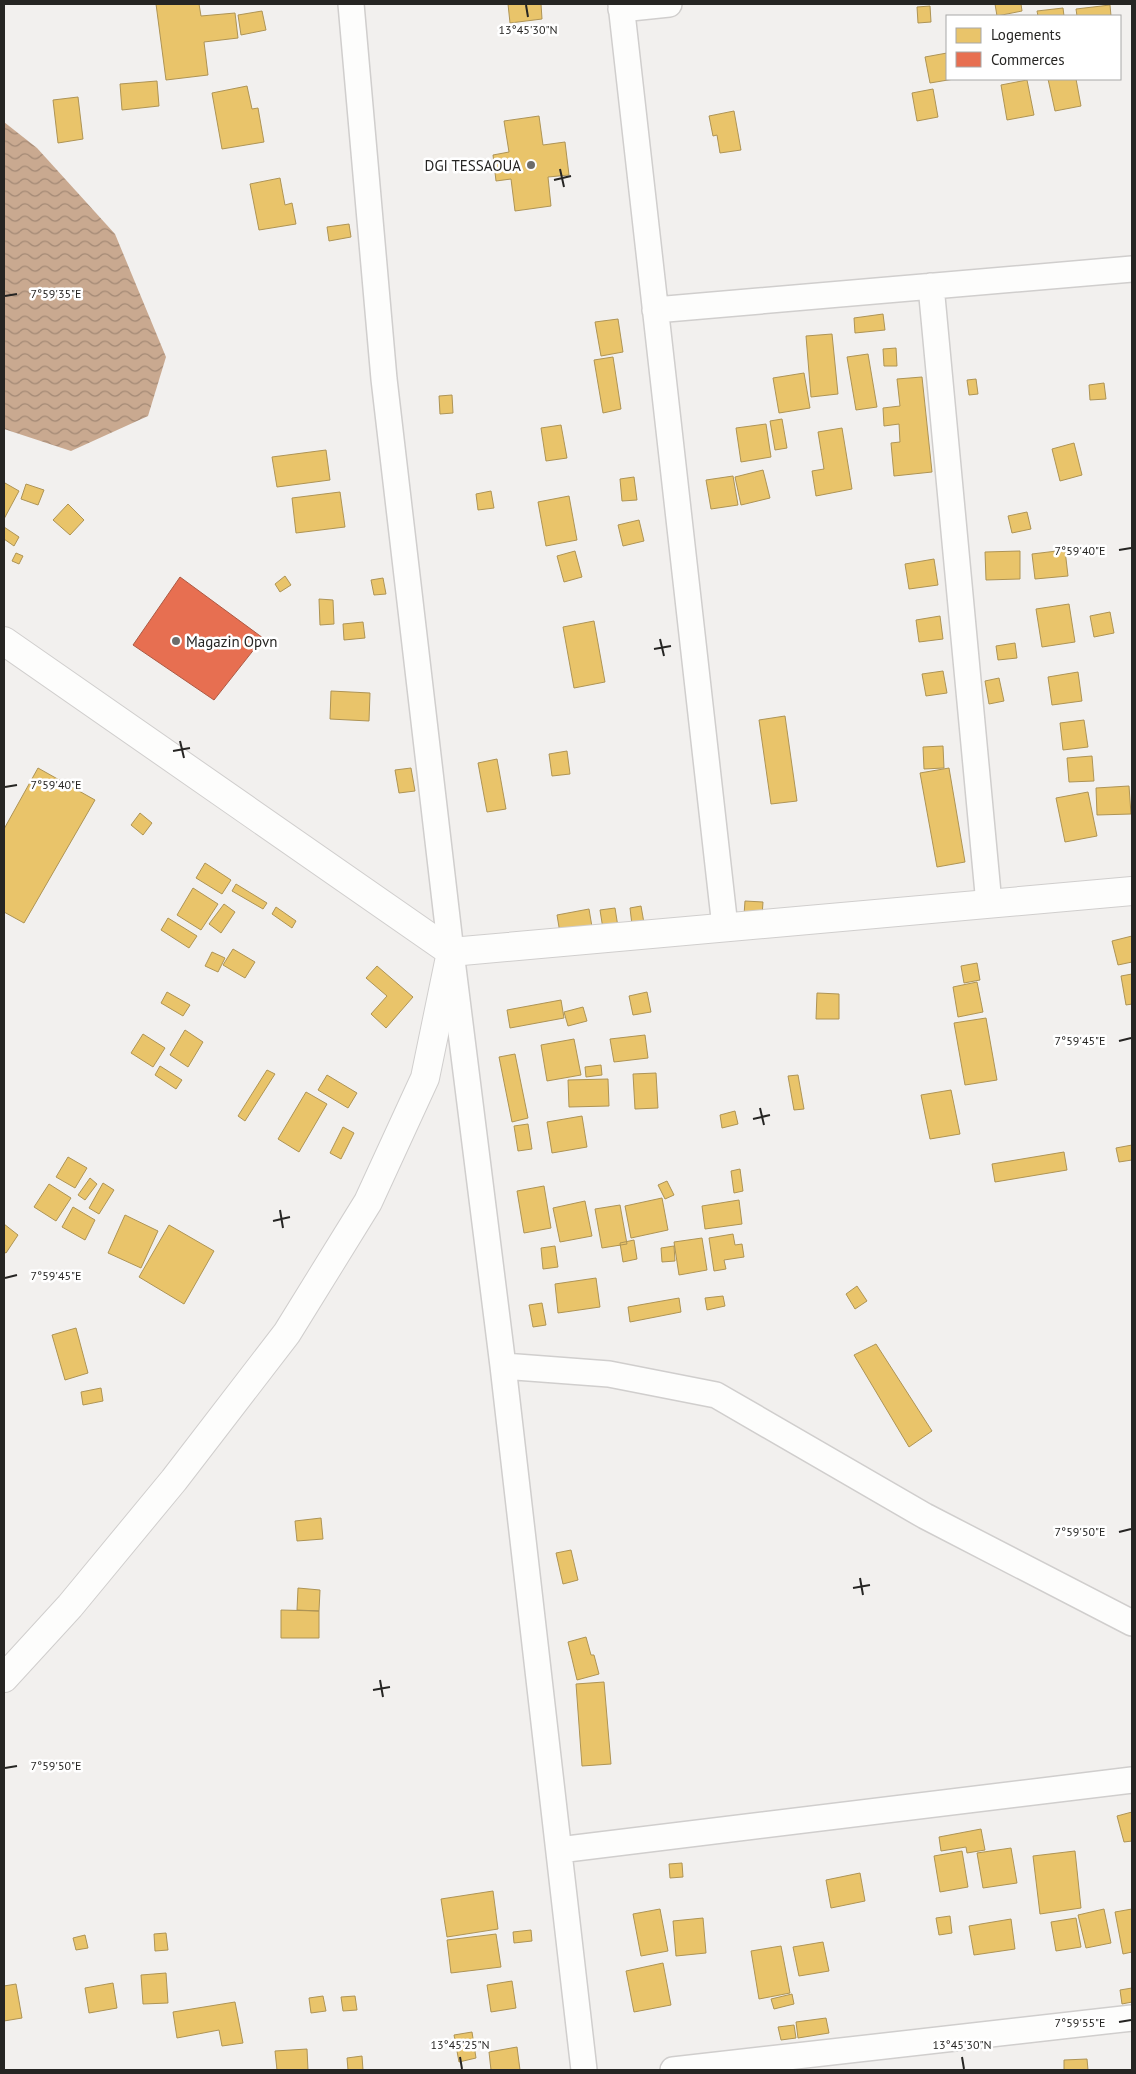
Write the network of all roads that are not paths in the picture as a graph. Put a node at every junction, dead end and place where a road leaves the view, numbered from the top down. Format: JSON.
{"nodes":[{"id":1,"x":351,"y":4,"type":"edge"},
{"id":2,"x":669,"y":4,"type":"edge"},
{"id":3,"x":621,"y":6,"type":"edge"},
{"id":4,"x":1132,"y":269,"type":"edge"},
{"id":5,"x":931,"y":286,"type":"junction"},
{"id":6,"x":655,"y":310,"type":"junction"},
{"id":7,"x":4,"y":641,"type":"edge"},
{"id":8,"x":1132,"y":891,"type":"edge"},
{"id":9,"x":988,"y":904,"type":"junction"},
{"id":10,"x":725,"y":928,"type":"junction"},
{"id":11,"x":451,"y":952,"type":"junction"},
{"id":12,"x":504,"y":1366,"type":"junction"},
{"id":13,"x":1132,"y":1623,"type":"edge"},
{"id":14,"x":4,"y":1678,"type":"edge"},
{"id":15,"x":1132,"y":1780,"type":"edge"},
{"id":16,"x":559,"y":1850,"type":"junction"},
{"id":17,"x":1132,"y":2018,"type":"edge"},
{"id":18,"x":584,"y":2070,"type":"edge"},
{"id":19,"x":673,"y":2070,"type":"edge"}],
"edges":[{"from":1,"to":11,"type":"street"},
{"from":2,"to":3,"type":"street"},
{"from":3,"to":6,"type":"street"},
{"from":4,"to":5,"type":"street"},
{"from":5,"to":6,"type":"street"},
{"from":5,"to":9,"type":"street"},
{"from":6,"to":10,"type":"street"},
{"from":7,"to":11,"type":"street"},
{"from":8,"to":9,"type":"street"},
{"from":9,"to":10,"type":"street"},
{"from":10,"to":11,"type":"street"},
{"from":11,"to":12,"type":"street"},
{"from":11,"to":14,"type":"street"},
{"from":12,"to":13,"type":"street"},
{"from":12,"to":16,"type":"street"},
{"from":15,"to":16,"type":"street"},
{"from":16,"to":18,"type":"street"},
{"from":17,"to":19,"type":"street"}]}
